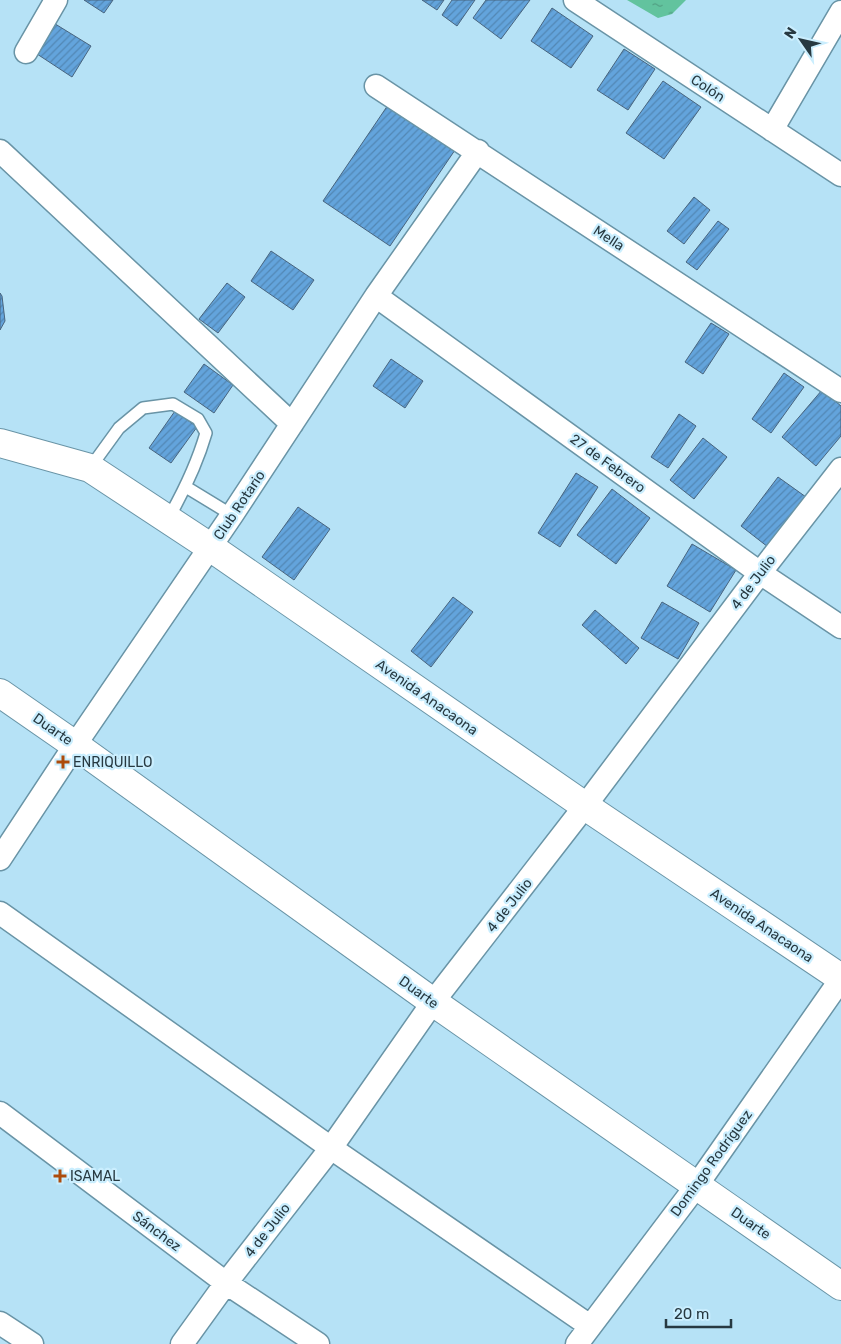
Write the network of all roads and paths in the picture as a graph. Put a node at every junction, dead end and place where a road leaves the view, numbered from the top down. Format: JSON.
{"nodes":[{"id":1,"x":56,"y":0,"type":"edge"},
{"id":2,"x":575,"y":0,"type":"edge"},
{"id":3,"x":841,"y":12,"type":"edge"},
{"id":4,"x":26,"y":52,"type":"dead end"},
{"id":5,"x":376,"y":86,"type":"dead end"},
{"id":6,"x":772,"y":130,"type":"junction"},
{"id":7,"x":0,"y":151,"type":"edge"},
{"id":8,"x":478,"y":151,"type":"junction"},
{"id":9,"x":841,"y":175,"type":"edge"},
{"id":10,"x":376,"y":296,"type":"junction"},
{"id":11,"x":841,"y":390,"type":"edge"},
{"id":12,"x":292,"y":424,"type":"junction"},
{"id":13,"x":0,"y":442,"type":"edge"},
{"id":14,"x":90,"y":468,"type":"junction"},
{"id":15,"x":841,"y":469,"type":"edge"},
{"id":16,"x":186,"y":487,"type":"junction"},
{"id":17,"x":232,"y":515,"type":"junction"},
{"id":18,"x":168,"y":519,"type":"junction"},
{"id":19,"x":210,"y":547,"type":"junction"},
{"id":20,"x":760,"y":573,"type":"junction"},
{"id":21,"x":841,"y":627,"type":"edge"},
{"id":22,"x":0,"y":693,"type":"edge"},
{"id":23,"x":75,"y":745,"type":"junction"},
{"id":24,"x":585,"y":806,"type":"junction"},
{"id":25,"x":0,"y":859,"type":"edge"},
{"id":26,"x":0,"y":913,"type":"edge"},
{"id":27,"x":841,"y":979,"type":"edge"},
{"id":28,"x":434,"y":1002,"type":"junction"},
{"id":29,"x":0,"y":1113,"type":"edge"},
{"id":30,"x":331,"y":1148,"type":"junction"},
{"id":31,"x":697,"y":1185,"type":"junction"},
{"id":32,"x":226,"y":1284,"type":"junction"},
{"id":33,"x":841,"y":1286,"type":"edge"},
{"id":34,"x":0,"y":1322,"type":"edge"},
{"id":35,"x":590,"y":1326,"type":"junction"},
{"id":36,"x":32,"y":1344,"type":"edge"},
{"id":37,"x":182,"y":1344,"type":"edge"},
{"id":38,"x":318,"y":1344,"type":"edge"},
{"id":39,"x":577,"y":1344,"type":"edge"}],
"edges":[{"from":1,"to":4,"type":"street"},
{"from":2,"to":6,"type":"street","name":"Colón"},
{"from":3,"to":6,"type":"street"},
{"from":5,"to":8,"type":"street","name":"Mella"},
{"from":6,"to":9,"type":"street","name":"Colón"},
{"from":7,"to":12,"type":"street"},
{"from":8,"to":10,"type":"street","name":"Club Rotario"},
{"from":8,"to":11,"type":"street","name":"Mella"},
{"from":10,"to":12,"type":"street","name":"Club Rotario"},
{"from":10,"to":20,"type":"street","name":"27 de Febrero"},
{"from":12,"to":17,"type":"street","name":"Club Rotario"},
{"from":13,"to":14,"type":"main road","name":"Avenida Anacaona"},
{"from":14,"to":16,"type":"lane"},
{"from":14,"to":18,"type":"main road","name":"Avenida Anacaona"},
{"from":15,"to":20,"type":"street","name":"4 de Julio"},
{"from":16,"to":17,"type":"lane"},
{"from":16,"to":18,"type":"lane"},
{"from":17,"to":19,"type":"street","name":"Club Rotario"},
{"from":18,"to":19,"type":"main road","name":"Avenida Anacaona"},
{"from":19,"to":23,"type":"street","name":"Club Rotario"},
{"from":19,"to":24,"type":"main road","name":"Avenida Anacaona"},
{"from":20,"to":21,"type":"street","name":"27 de Febrero"},
{"from":20,"to":24,"type":"street","name":"4 de Julio"},
{"from":22,"to":23,"type":"main road","name":"Duarte"},
{"from":23,"to":25,"type":"street","name":"Club Rotario"},
{"from":23,"to":28,"type":"main road","name":"Duarte"},
{"from":24,"to":27,"type":"main road","name":"Avenida Anacaona"},
{"from":24,"to":28,"type":"street","name":"4 de Julio"},
{"from":26,"to":30,"type":"street"},
{"from":27,"to":31,"type":"street","name":"Domingo Rodríguez"},
{"from":28,"to":30,"type":"street","name":"4 de Julio"},
{"from":28,"to":31,"type":"main road","name":"Duarte"},
{"from":29,"to":32,"type":"street","name":"Sánchez"},
{"from":30,"to":32,"type":"street","name":"4 de Julio"},
{"from":30,"to":35,"type":"street"},
{"from":31,"to":33,"type":"main road","name":"Duarte"},
{"from":31,"to":35,"type":"street","name":"Domingo Rodríguez"},
{"from":32,"to":37,"type":"street","name":"4 de Julio"},
{"from":32,"to":38,"type":"street","name":"Sánchez"},
{"from":34,"to":36,"type":"street"},
{"from":35,"to":39,"type":"street","name":"Domingo Rodríguez"}]}
